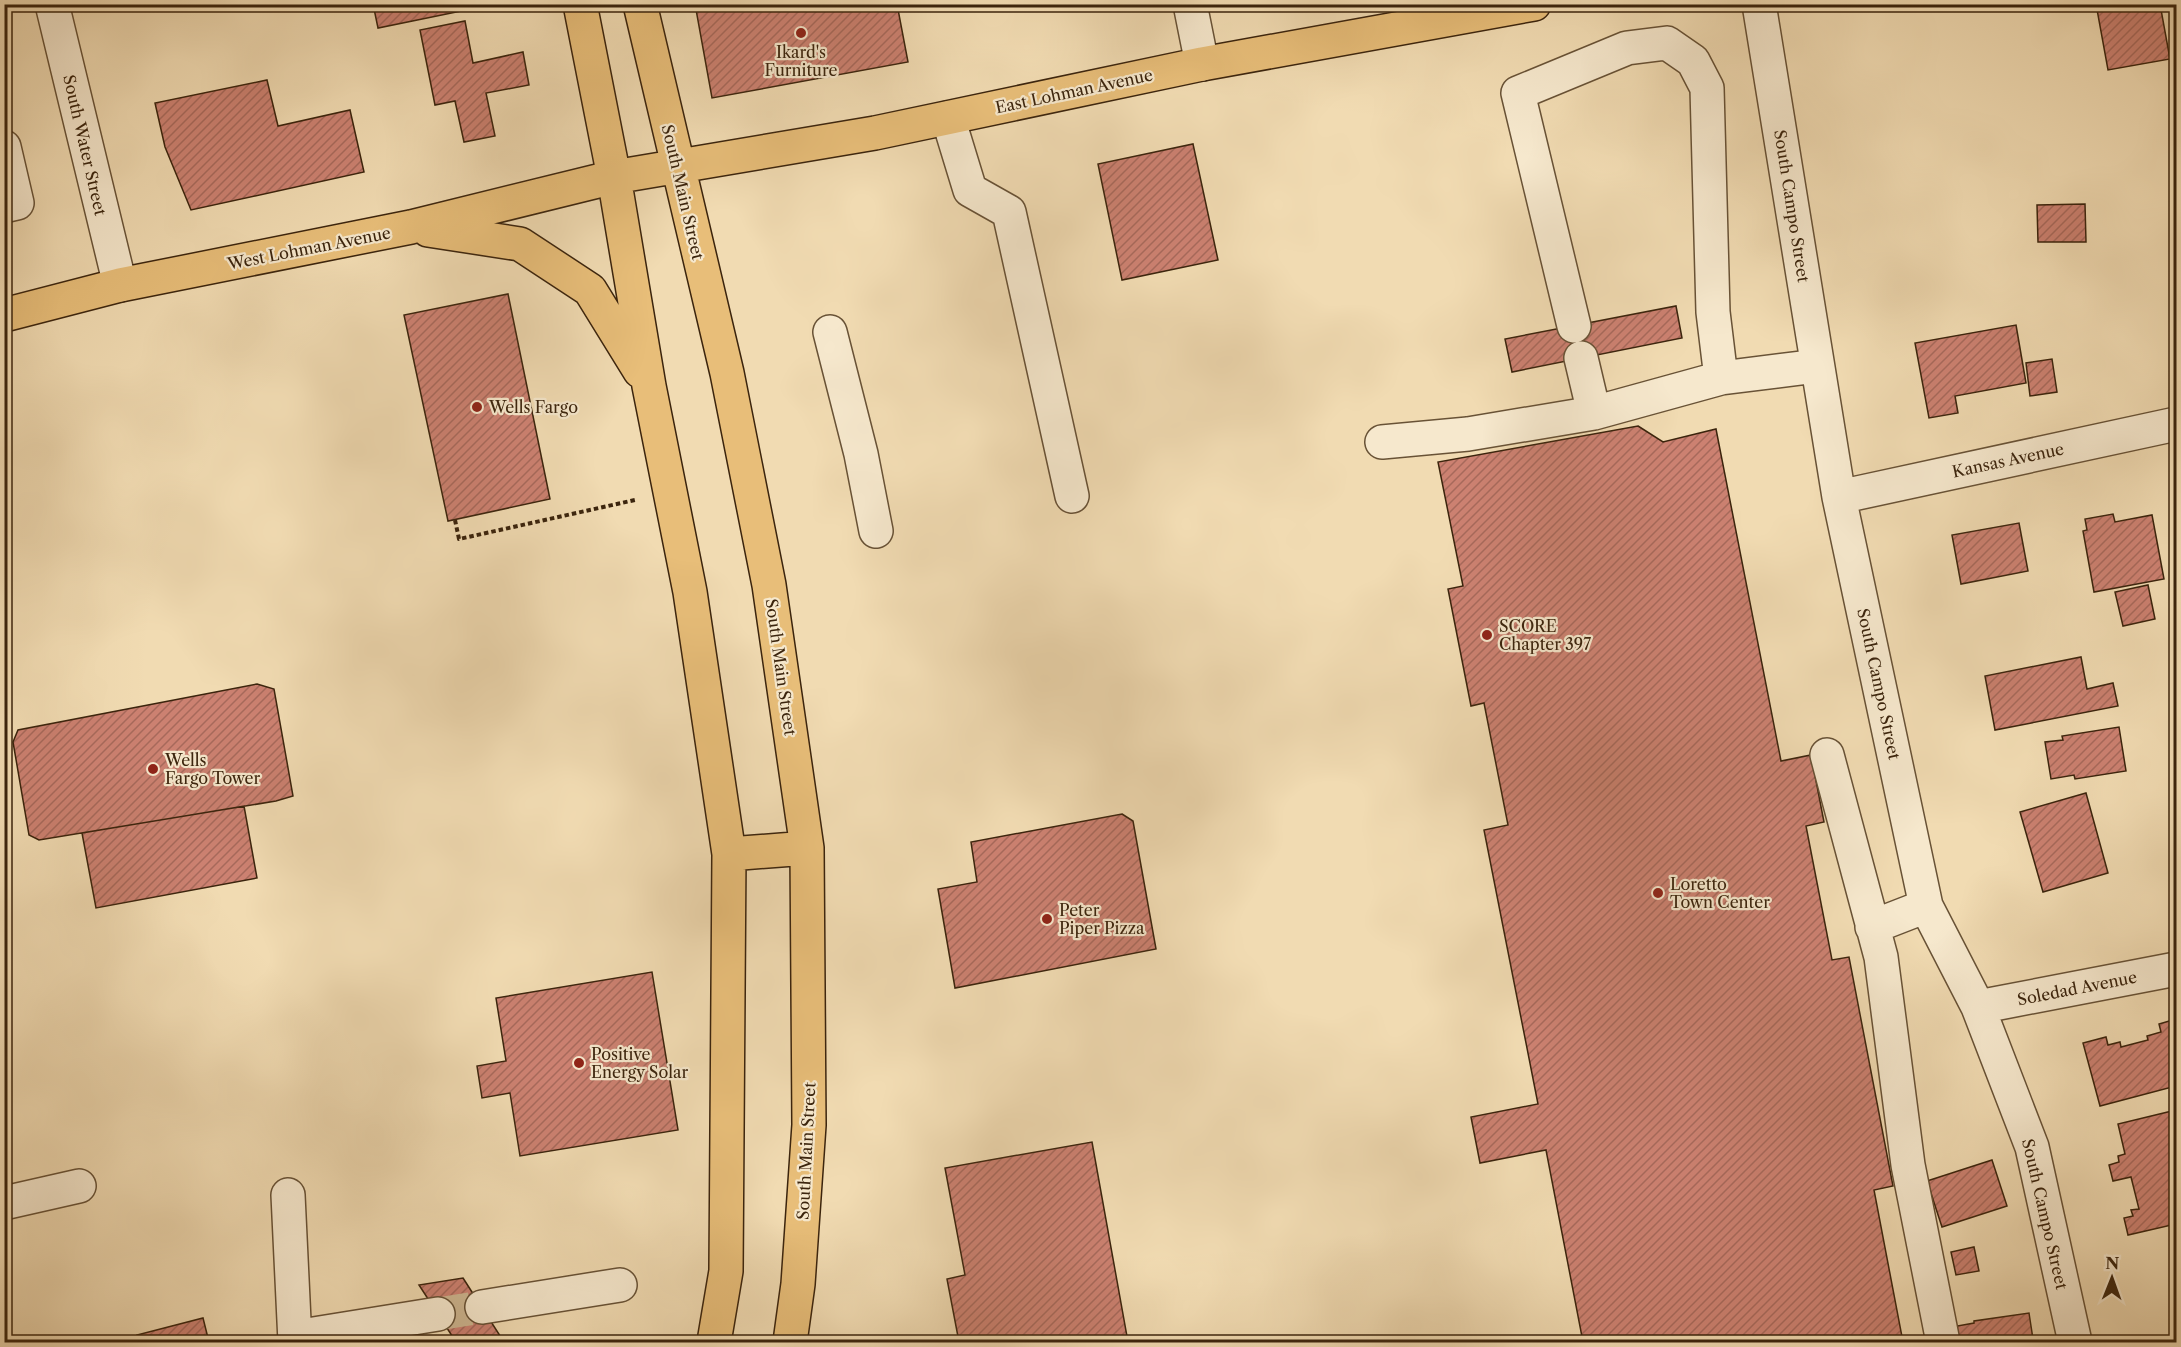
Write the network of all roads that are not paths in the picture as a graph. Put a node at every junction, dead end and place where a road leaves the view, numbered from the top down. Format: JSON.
{"nodes":[{"id":1,"x":52,"y":4,"type":"edge"},
{"id":2,"x":580,"y":4,"type":"edge"},
{"id":3,"x":640,"y":4,"type":"edge"},
{"id":4,"x":1190,"y":4,"type":"edge"},
{"id":5,"x":1534,"y":4,"type":"edge"},
{"id":6,"x":1759,"y":4,"type":"edge"},
{"id":7,"x":1202,"y":64,"type":"junction"},
{"id":8,"x":948,"y":118,"type":"junction"},
{"id":9,"x":4,"y":147,"type":"edge"},
{"id":10,"x":677,"y":167,"type":"junction"},
{"id":11,"x":614,"y":177,"type":"junction"},
{"id":12,"x":4,"y":206,"type":"edge"},
{"id":13,"x":411,"y":227,"type":"junction"},
{"id":14,"x":120,"y":285,"type":"junction"},
{"id":15,"x":4,"y":315,"type":"edge"},
{"id":16,"x":1574,"y":326,"type":"dead end"},
{"id":17,"x":830,"y":332,"type":"dead end"},
{"id":18,"x":1581,"y":358,"type":"dead end"},
{"id":19,"x":1818,"y":366,"type":"junction"},
{"id":20,"x":1721,"y":378,"type":"junction"},
{"id":21,"x":649,"y":386,"type":"junction"},
{"id":22,"x":1594,"y":413,"type":"junction"},
{"id":23,"x":2176,"y":424,"type":"edge"},
{"id":24,"x":1382,"y":442,"type":"dead end"},
{"id":25,"x":1072,"y":496,"type":"dead end"},
{"id":26,"x":1839,"y":497,"type":"junction"},
{"id":27,"x":876,"y":531,"type":"dead end"},
{"id":28,"x":1827,"y":755,"type":"dead end"},
{"id":29,"x":807,"y":848,"type":"junction"},
{"id":30,"x":729,"y":854,"type":"junction"},
{"id":31,"x":1926,"y":906,"type":"junction"},
{"id":32,"x":1872,"y":927,"type":"junction"},
{"id":33,"x":2176,"y":969,"type":"edge"},
{"id":34,"x":1978,"y":1007,"type":"junction"},
{"id":35,"x":79,"y":1186,"type":"dead end"},
{"id":36,"x":288,"y":1195,"type":"dead end"},
{"id":37,"x":4,"y":1203,"type":"edge"},
{"id":38,"x":620,"y":1285,"type":"dead end"},
{"id":39,"x":482,"y":1307,"type":"tunnel mouth"},
{"id":40,"x":438,"y":1314,"type":"tunnel mouth"},
{"id":41,"x":295,"y":1340,"type":"edge"},
{"id":42,"x":714,"y":1342,"type":"edge"},
{"id":43,"x":790,"y":1342,"type":"edge"},
{"id":44,"x":1943,"y":1342,"type":"edge"},
{"id":45,"x":2075,"y":1342,"type":"edge"}],
"edges":[{"from":1,"to":14,"type":"street","name":"South Water Street"},
{"from":2,"to":11,"type":"main road"},
{"from":3,"to":10,"type":"main road","name":"South Main Street"},
{"from":4,"to":7,"type":"street"},
{"from":5,"to":7,"type":"main road","name":"East Lohman Avenue"},
{"from":6,"to":19,"type":"street","name":"South Campo Street"},
{"from":7,"to":8,"type":"main road","name":"East Lohman Avenue"},
{"from":8,"to":10,"type":"main road","name":"East Lohman Avenue"},
{"from":8,"to":25,"type":"street"},
{"from":9,"to":12,"type":"street"},
{"from":10,"to":11,"type":"main road","name":"East Lohman Avenue"},
{"from":10,"to":29,"type":"main road","name":"South Main Street"},
{"from":11,"to":13,"type":"main road","name":"West Lohman Avenue"},
{"from":11,"to":21,"type":"main road"},
{"from":13,"to":14,"type":"main road","name":"West Lohman Avenue"},
{"from":13,"to":21,"type":"main road"},
{"from":14,"to":15,"type":"main road","name":"West Lohman Avenue"},
{"from":16,"to":20,"type":"street"},
{"from":17,"to":27,"type":"street"},
{"from":18,"to":22,"type":"street"},
{"from":19,"to":20,"type":"street"},
{"from":19,"to":26,"type":"street","name":"South Campo Street"},
{"from":20,"to":22,"type":"street"},
{"from":21,"to":30,"type":"main road"},
{"from":22,"to":24,"type":"street"},
{"from":23,"to":26,"type":"street","name":"Kansas Avenue"},
{"from":26,"to":31,"type":"street","name":"South Campo Street"},
{"from":28,"to":32,"type":"street"},
{"from":29,"to":30,"type":"main road"},
{"from":29,"to":43,"type":"main road","name":"South Main Street"},
{"from":30,"to":42,"type":"main road"},
{"from":31,"to":32,"type":"street"},
{"from":31,"to":34,"type":"street","name":"South Campo Street"},
{"from":32,"to":44,"type":"street"},
{"from":33,"to":34,"type":"street","name":"Soledad Avenue"},
{"from":34,"to":45,"type":"street","name":"South Campo Street"},
{"from":35,"to":37,"type":"street"},
{"from":36,"to":41,"type":"street"},
{"from":38,"to":39,"type":"street"},
{"from":40,"to":41,"type":"street"}]}
